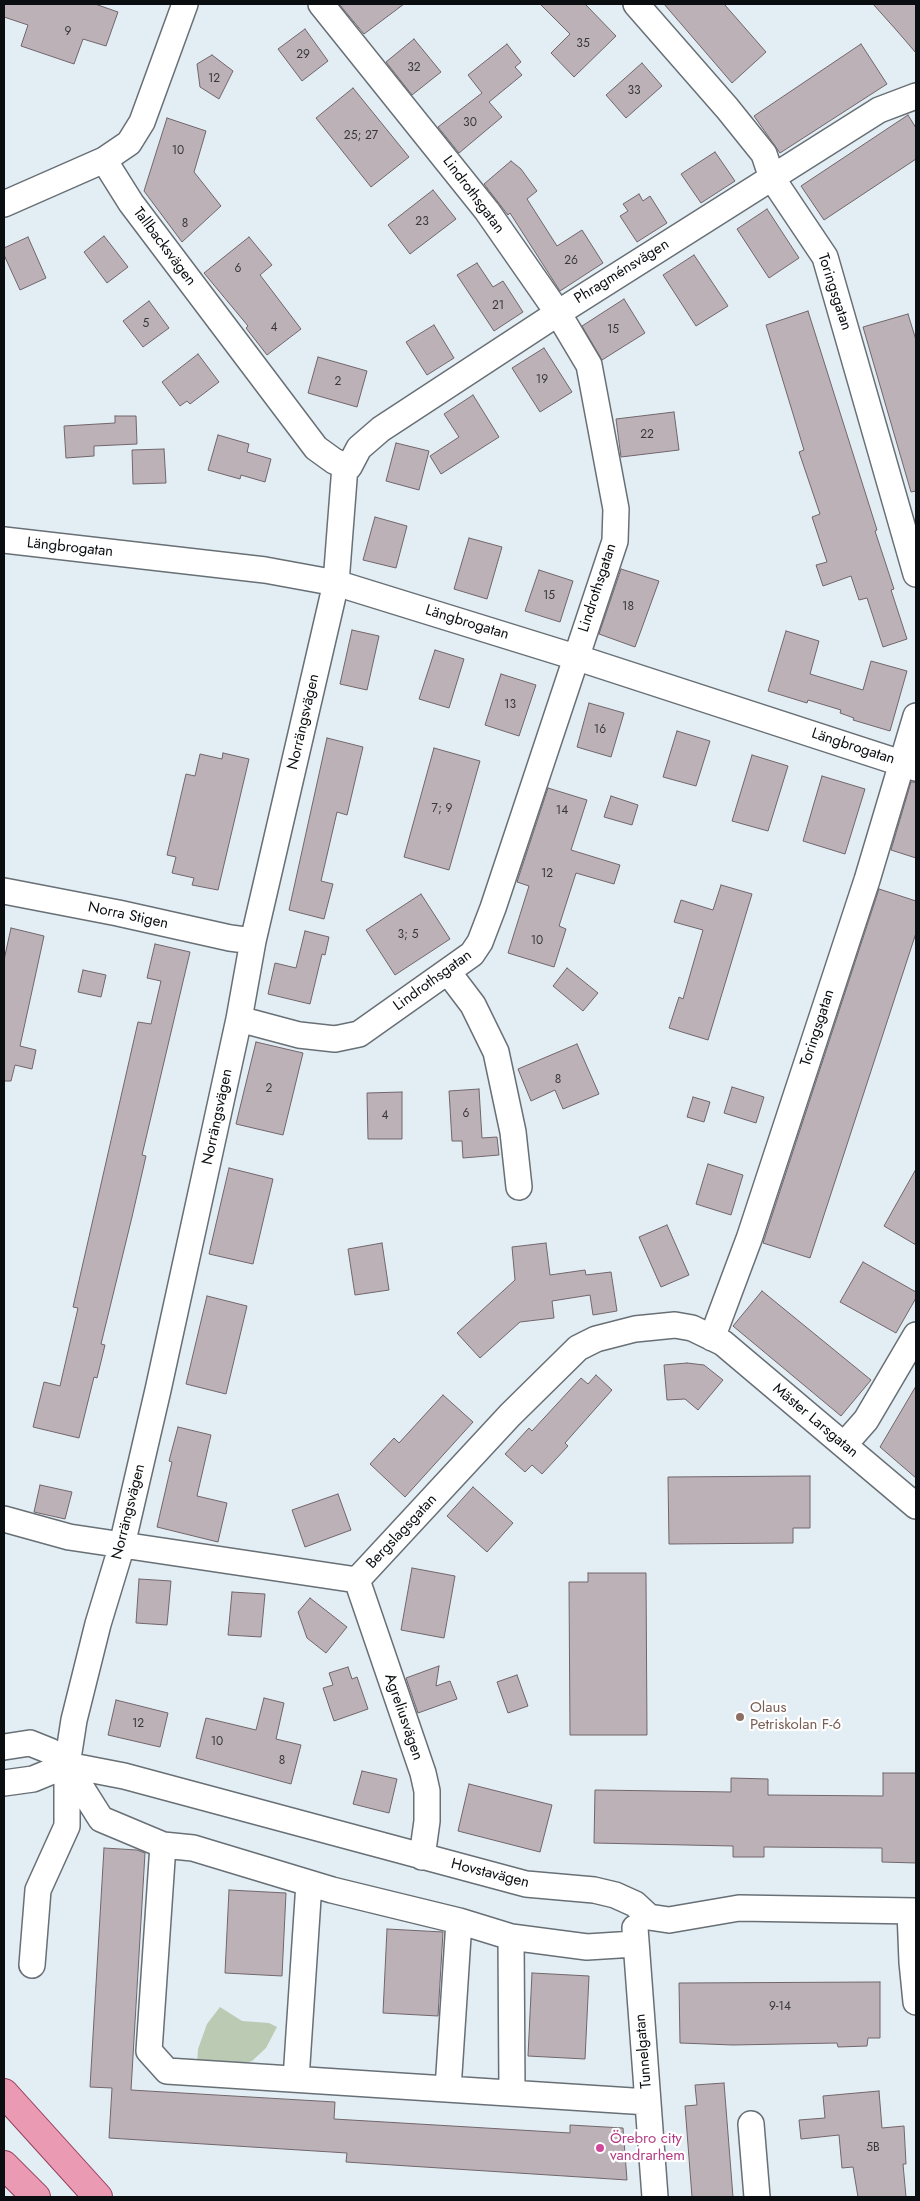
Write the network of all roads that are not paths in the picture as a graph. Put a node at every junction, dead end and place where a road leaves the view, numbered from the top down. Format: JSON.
{"nodes":[{"id":1,"x":185,"y":4,"type":"edge"},
{"id":2,"x":320,"y":4,"type":"edge"},
{"id":3,"x":636,"y":4,"type":"edge"},
{"id":4,"x":916,"y":96,"type":"edge"},
{"id":5,"x":104,"y":160,"type":"junction"},
{"id":6,"x":772,"y":178,"type":"junction"},
{"id":7,"x":4,"y":204,"type":"edge"},
{"id":8,"x":558,"y":313,"type":"junction"},
{"id":9,"x":345,"y":466,"type":"junction"},
{"id":10,"x":4,"y":540,"type":"edge"},
{"id":11,"x":916,"y":574,"type":"edge"},
{"id":12,"x":336,"y":583,"type":"junction"},
{"id":13,"x":575,"y":657,"type":"junction"},
{"id":14,"x":916,"y":716,"type":"edge"},
{"id":15,"x":910,"y":766,"type":"edge"},
{"id":16,"x":4,"y":891,"type":"edge"},
{"id":17,"x":253,"y":941,"type":"junction"},
{"id":18,"x":448,"y":972,"type":"junction"},
{"id":19,"x":239,"y":1019,"type":"junction"},
{"id":20,"x":519,"y":1187,"type":"dead end"},
{"id":21,"x":916,"y":1335,"type":"edge"},
{"id":22,"x":712,"y":1338,"type":"junction"},
{"id":23,"x":844,"y":1445,"type":"junction"},
{"id":24,"x":916,"y":1506,"type":"edge"},
{"id":25,"x":4,"y":1519,"type":"edge"},
{"id":26,"x":122,"y":1546,"type":"junction"},
{"id":27,"x":357,"y":1580,"type":"junction"},
{"id":28,"x":4,"y":1747,"type":"edge"},
{"id":29,"x":67,"y":1765,"type":"junction"},
{"id":30,"x":4,"y":1784,"type":"edge"},
{"id":31,"x":164,"y":1845,"type":"junction"},
{"id":32,"x":422,"y":1857,"type":"junction"},
{"id":33,"x":309,"y":1883,"type":"junction"},
{"id":34,"x":635,"y":1904,"type":"junction"},
{"id":35,"x":913,"y":1911,"type":"edge"},
{"id":36,"x":459,"y":1921,"type":"junction"},
{"id":37,"x":511,"y":1937,"type":"junction"},
{"id":38,"x":635,"y":1944,"type":"junction"},
{"id":39,"x":32,"y":1965,"type":"dead end"},
{"id":40,"x":916,"y":2002,"type":"edge"},
{"id":41,"x":296,"y":2079,"type":"junction"},
{"id":42,"x":448,"y":2089,"type":"junction"},
{"id":43,"x":4,"y":2093,"type":"edge"},
{"id":44,"x":512,"y":2093,"type":"junction"},
{"id":45,"x":648,"y":2102,"type":"junction"},
{"id":46,"x":751,"y":2124,"type":"dead end"},
{"id":47,"x":4,"y":2165,"type":"edge"},
{"id":48,"x":36,"y":2197,"type":"edge"},
{"id":49,"x":98,"y":2197,"type":"edge"},
{"id":50,"x":655,"y":2197,"type":"edge"},
{"id":51,"x":757,"y":2197,"type":"edge"}],
"edges":[{"from":1,"to":5,"type":"street"},
{"from":2,"to":8,"type":"street","name":"Lindrothsgatan"},
{"from":3,"to":6,"type":"street","name":"Toringsgatan"},
{"from":4,"to":6,"type":"street","name":"Phragménsvägen"},
{"from":5,"to":7,"type":"street"},
{"from":5,"to":9,"type":"street","name":"Tallbacksvägen"},
{"from":6,"to":8,"type":"street","name":"Phragménsvägen"},
{"from":6,"to":11,"type":"street","name":"Toringsgatan"},
{"from":8,"to":9,"type":"street","name":"Phragménsvägen"},
{"from":8,"to":13,"type":"street","name":"Lindrothsgatan"},
{"from":9,"to":12,"type":"street","name":"Norrängsvägen"},
{"from":10,"to":12,"type":"street","name":"Längbrogatan"},
{"from":12,"to":13,"type":"street","name":"Längbrogatan"},
{"from":12,"to":17,"type":"street","name":"Norrängsvägen"},
{"from":13,"to":15,"type":"street","name":"Längbrogatan"},
{"from":13,"to":18,"type":"street","name":"Lindrothsgatan"},
{"from":14,"to":15,"type":"street","name":"Toringsgatan"},
{"from":15,"to":22,"type":"street","name":"Toringsgatan"},
{"from":16,"to":17,"type":"street","name":"Norra Stigen"},
{"from":17,"to":19,"type":"street","name":"Norrängsvägen"},
{"from":18,"to":19,"type":"street","name":"Lindrothsgatan"},
{"from":18,"to":20,"type":"street"},
{"from":19,"to":26,"type":"street","name":"Norrängsvägen"},
{"from":21,"to":23,"type":"street"},
{"from":22,"to":23,"type":"street","name":"Mäster Larsgatan"},
{"from":22,"to":27,"type":"street","name":"Bergslagsgatan"},
{"from":23,"to":24,"type":"street","name":"Mäster Larsgatan"},
{"from":25,"to":26,"type":"street","name":"Bergslagsgatan"},
{"from":26,"to":27,"type":"street","name":"Bergslagsgatan"},
{"from":26,"to":29,"type":"street","name":"Norrängsvägen"},
{"from":27,"to":32,"type":"street","name":"Agreliusvägen"},
{"from":28,"to":29,"type":"street","name":"Hovstavägen"},
{"from":29,"to":30,"type":"street"},
{"from":29,"to":31,"type":"street"},
{"from":29,"to":32,"type":"street","name":"Hovstavägen"},
{"from":29,"to":39,"type":"street","name":"Norrängsvägen"},
{"from":31,"to":33,"type":"street"},
{"from":31,"to":41,"type":"street"},
{"from":32,"to":34,"type":"street","name":"Hovstavägen"},
{"from":33,"to":36,"type":"street"},
{"from":33,"to":41,"type":"street"},
{"from":34,"to":35,"type":"street","name":"Hovstavägen"},
{"from":34,"to":38,"type":"street","name":"Tunnelgatan"},
{"from":35,"to":40,"type":"street"},
{"from":36,"to":37,"type":"street"},
{"from":36,"to":42,"type":"street"},
{"from":37,"to":38,"type":"street"},
{"from":37,"to":44,"type":"street"},
{"from":38,"to":45,"type":"street","name":"Tunnelgatan"},
{"from":41,"to":42,"type":"street"},
{"from":42,"to":44,"type":"street"},
{"from":43,"to":49,"type":"main road"},
{"from":44,"to":45,"type":"street"},
{"from":45,"to":50,"type":"street","name":"Tunnelgatan"},
{"from":46,"to":51,"type":"street"},
{"from":47,"to":48,"type":"main road"}]}
